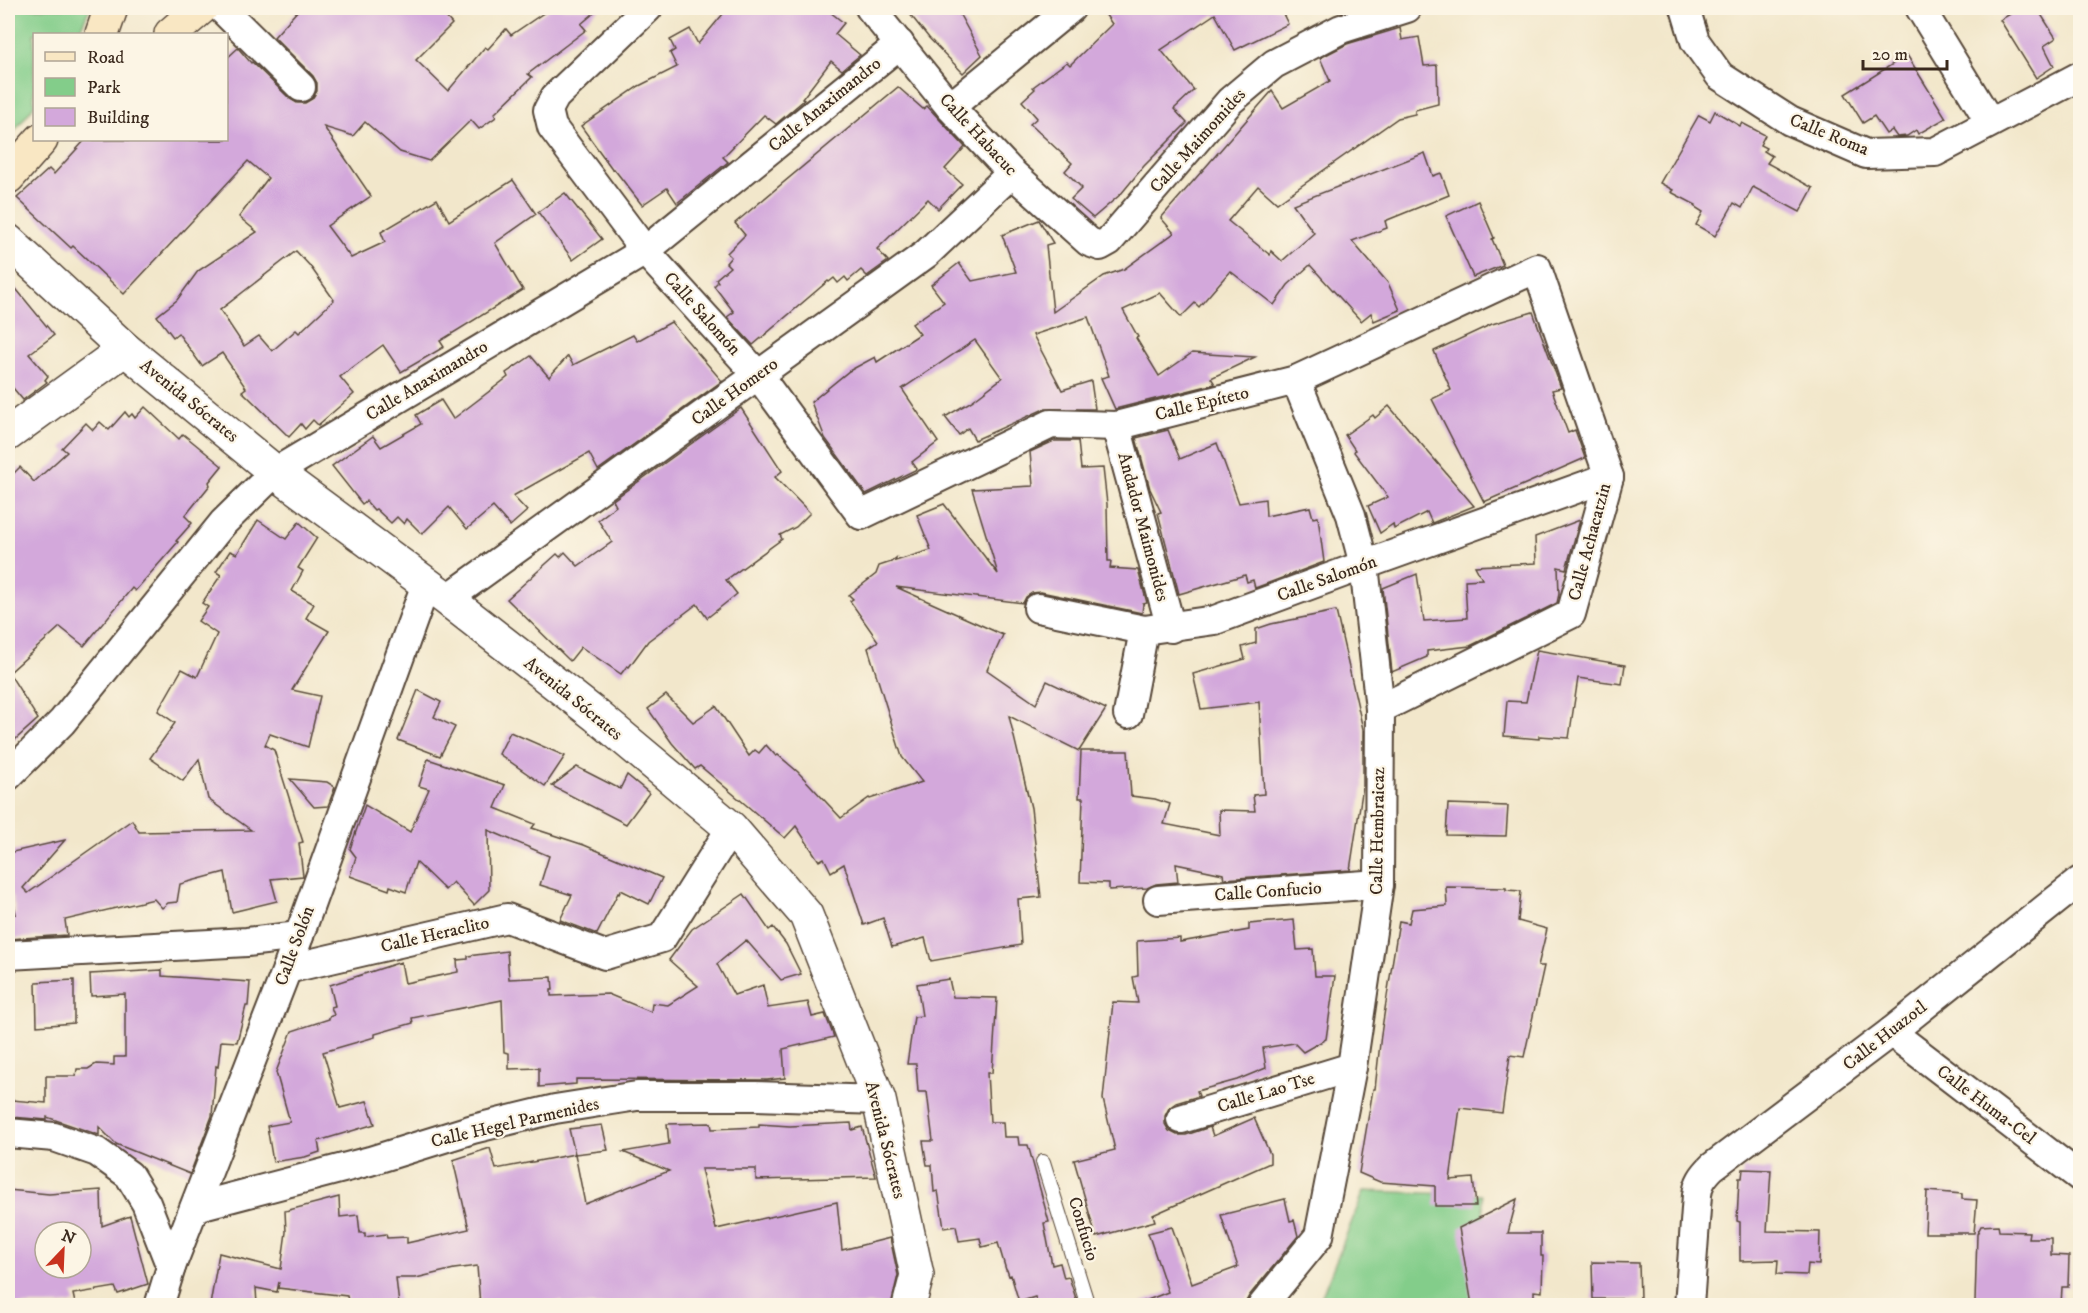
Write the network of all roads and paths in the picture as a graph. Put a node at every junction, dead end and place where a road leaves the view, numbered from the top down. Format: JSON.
{"nodes":[{"id":1,"x":111,"y":8,"type":"edge"},
{"id":2,"x":201,"y":8,"type":"edge"},
{"id":3,"x":221,"y":8,"type":"edge"},
{"id":4,"x":648,"y":8,"type":"edge"},
{"id":5,"x":870,"y":8,"type":"edge"},
{"id":6,"x":1071,"y":8,"type":"edge"},
{"id":7,"x":1407,"y":8,"type":"edge"},
{"id":8,"x":1685,"y":8,"type":"edge"},
{"id":9,"x":1920,"y":8,"type":"edge"},
{"id":10,"x":102,"y":33,"type":"edge"},
{"id":11,"x":172,"y":33,"type":"edge"},
{"id":12,"x":900,"y":44,"type":"junction"},
{"id":13,"x":2080,"y":76,"type":"edge"},
{"id":14,"x":301,"y":87,"type":"dead end"},
{"id":15,"x":950,"y":107,"type":"junction"},
{"id":16,"x":1990,"y":122,"type":"junction"},
{"id":17,"x":40,"y":141,"type":"edge"},
{"id":18,"x":1012,"y":172,"type":"junction"},
{"id":19,"x":8,"y":177,"type":"edge"},
{"id":20,"x":8,"y":240,"type":"edge"},
{"id":21,"x":1100,"y":246,"type":"joint"},
{"id":22,"x":645,"y":251,"type":"junction"},
{"id":23,"x":1537,"y":268,"type":"joint"},
{"id":24,"x":125,"y":349,"type":"junction"},
{"id":25,"x":758,"y":375,"type":"junction"},
{"id":26,"x":1296,"y":380,"type":"junction"},
{"id":27,"x":1116,"y":426,"type":"junction"},
{"id":28,"x":8,"y":434,"type":"edge"},
{"id":29,"x":275,"y":472,"type":"junction"},
{"id":30,"x":1609,"y":477,"type":"junction"},
{"id":31,"x":861,"y":514,"type":"joint"},
{"id":32,"x":1364,"y":565,"type":"junction"},
{"id":33,"x":436,"y":592,"type":"junction"},
{"id":34,"x":1038,"y":608,"type":"dead end"},
{"id":35,"x":1157,"y":629,"type":"junction"},
{"id":36,"x":1380,"y":709,"type":"junction"},
{"id":37,"x":1128,"y":714,"type":"dead end"},
{"id":38,"x":8,"y":776,"type":"edge"},
{"id":39,"x":731,"y":828,"type":"junction"},
{"id":40,"x":2080,"y":881,"type":"edge"},
{"id":41,"x":1379,"y":884,"type":"junction"},
{"id":42,"x":1158,"y":900,"type":"dead end"},
{"id":43,"x":299,"y":936,"type":"junction"},
{"id":44,"x":8,"y":955,"type":"edge"},
{"id":45,"x":287,"y":969,"type":"junction"},
{"id":46,"x":1891,"y":1032,"type":"junction"},
{"id":47,"x":1352,"y":1067,"type":"junction"},
{"id":48,"x":879,"y":1100,"type":"junction"},
{"id":49,"x":1181,"y":1119,"type":"dead end"},
{"id":50,"x":8,"y":1133,"type":"edge"},
{"id":51,"x":1044,"y":1162,"type":"dead end"},
{"id":52,"x":2080,"y":1177,"type":"edge"},
{"id":53,"x":195,"y":1207,"type":"junction"},
{"id":54,"x":171,"y":1267,"type":"junction"},
{"id":55,"x":159,"y":1305,"type":"edge"},
{"id":56,"x":909,"y":1305,"type":"edge"},
{"id":57,"x":1088,"y":1305,"type":"edge"},
{"id":58,"x":1262,"y":1305,"type":"edge"},
{"id":59,"x":1689,"y":1305,"type":"edge"}],
"edges":[{"from":1,"to":10,"type":"main road"},
{"from":2,"to":11,"type":"main road"},
{"from":3,"to":14,"type":"street"},
{"from":4,"to":22,"type":"street","name":"Calle Salomón"},
{"from":5,"to":12,"type":"street","name":"Calle Habacuc"},
{"from":6,"to":15,"type":"street"},
{"from":7,"to":21,"type":"street","name":"Calle Maimomides"},
{"from":8,"to":16,"type":"street","name":"Calle Roma"},
{"from":9,"to":16,"type":"street"},
{"from":12,"to":15,"type":"street","name":"Calle Habacuc"},
{"from":12,"to":22,"type":"street","name":"Calle Anaximandro"},
{"from":13,"to":16,"type":"street","name":"Calle Roma"},
{"from":15,"to":18,"type":"street","name":"Calle Habacuc"},
{"from":17,"to":19,"type":"main road"},
{"from":18,"to":21,"type":"street","name":"Calle Habacuc"},
{"from":18,"to":25,"type":"street","name":"Calle Homero"},
{"from":20,"to":24,"type":"street","name":"Avenida Sócrates"},
{"from":22,"to":25,"type":"street","name":"Calle Salomón"},
{"from":22,"to":29,"type":"street","name":"Calle Anaximandro"},
{"from":23,"to":26,"type":"street","name":"Calle Epíteto"},
{"from":23,"to":30,"type":"street","name":"Calle Achacatzin"},
{"from":24,"to":28,"type":"street"},
{"from":24,"to":29,"type":"street","name":"Avenida Sócrates"},
{"from":25,"to":31,"type":"street","name":"Calle Salomón"},
{"from":25,"to":33,"type":"street","name":"Calle Homero"},
{"from":26,"to":27,"type":"street","name":"Calle Epíteto"},
{"from":26,"to":32,"type":"street","name":"Calle Hembraicaz"},
{"from":27,"to":31,"type":"street","name":"Calle Epíteto"},
{"from":27,"to":35,"type":"street","name":"Andador Maimonides"},
{"from":29,"to":33,"type":"street","name":"Avenida Sócrates"},
{"from":29,"to":38,"type":"street","name":"Calle Anaximandro"},
{"from":30,"to":32,"type":"street","name":"Calle Salomón"},
{"from":30,"to":36,"type":"street","name":"Calle Achacatzin"},
{"from":32,"to":35,"type":"street","name":"Calle Salomón"},
{"from":32,"to":36,"type":"street","name":"Calle Hembraicaz"},
{"from":33,"to":39,"type":"street","name":"Avenida Sócrates"},
{"from":33,"to":43,"type":"street","name":"Calle Solón"},
{"from":34,"to":35,"type":"street","name":"Calle Salomón"},
{"from":35,"to":37,"type":"street"},
{"from":36,"to":41,"type":"street","name":"Calle Hembraicaz"},
{"from":39,"to":45,"type":"street","name":"Calle Heraclito"},
{"from":39,"to":48,"type":"street","name":"Avenida Sócrates"},
{"from":40,"to":46,"type":"street","name":"Calle Huazotl"},
{"from":41,"to":42,"type":"street","name":"Calle Confucio"},
{"from":41,"to":47,"type":"street","name":"Calle Hembraicaz"},
{"from":43,"to":44,"type":"street"},
{"from":43,"to":45,"type":"street","name":"Calle Solón"},
{"from":45,"to":53,"type":"street","name":"Calle Solón"},
{"from":46,"to":52,"type":"street","name":"Calle Huma-Cel"},
{"from":46,"to":59,"type":"street","name":"Calle Huazotl"},
{"from":47,"to":49,"type":"street","name":"Calle Lao Tse"},
{"from":47,"to":58,"type":"street","name":"Calle Hembraicaz"},
{"from":48,"to":53,"type":"street","name":"Calle Hegel Parmenides"},
{"from":48,"to":56,"type":"street","name":"Avenida Sócrates"},
{"from":50,"to":54,"type":"street"},
{"from":51,"to":57,"type":"lane","name":"Confucio"},
{"from":53,"to":54,"type":"street","name":"Calle Solón"},
{"from":54,"to":55,"type":"street","name":"Calle Solón"}]}
